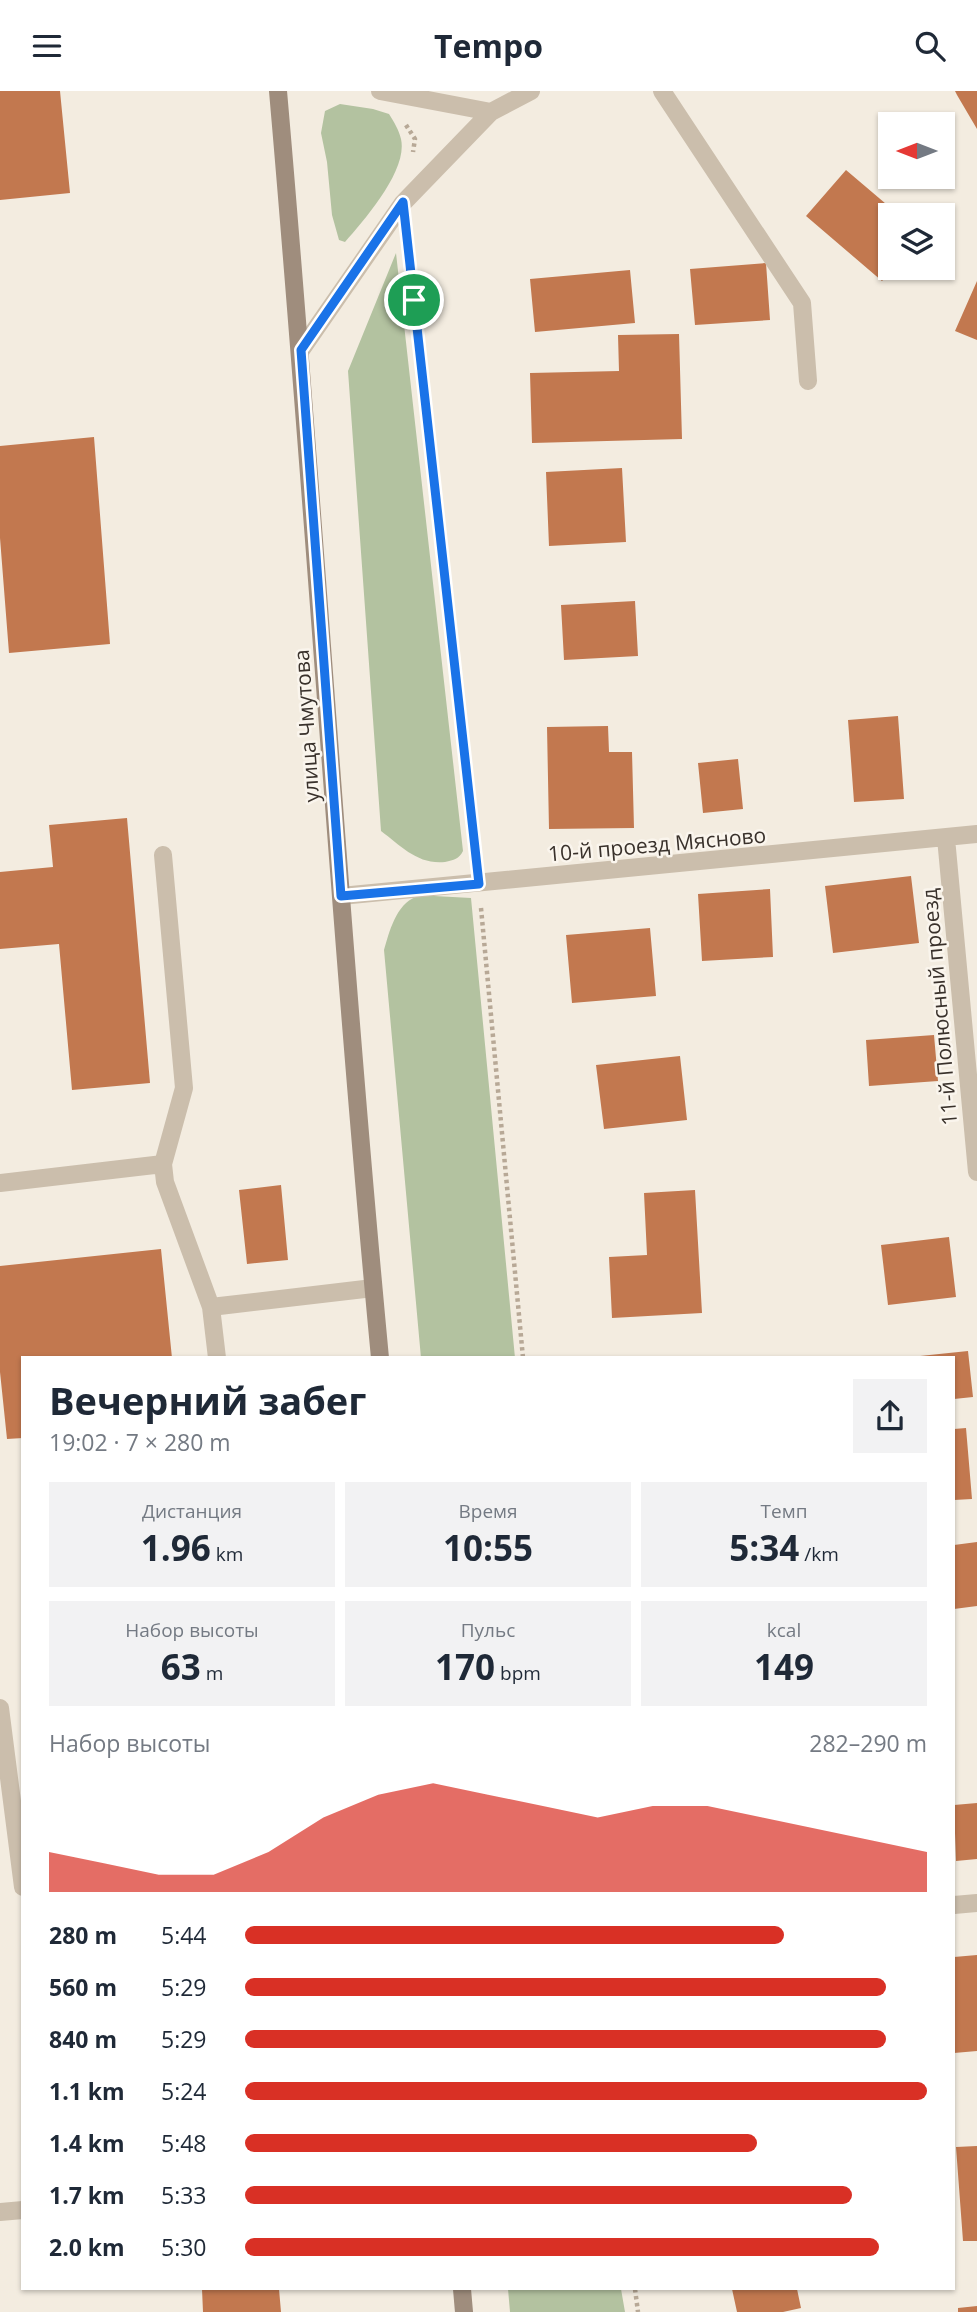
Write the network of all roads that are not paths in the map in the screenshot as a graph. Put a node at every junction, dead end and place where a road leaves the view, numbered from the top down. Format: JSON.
{"nodes":[{"id":1,"x":278,"y":91,"type":"edge"},
{"id":2,"x":531,"y":91,"type":"edge"},
{"id":3,"x":662,"y":91,"type":"edge"},
{"id":4,"x":382,"y":92,"type":"edge"},
{"id":5,"x":491,"y":112,"type":"junction"},
{"id":6,"x":301,"y":350,"type":"junction"},
{"id":7,"x":808,"y":381,"type":"dead end"},
{"id":8,"x":977,"y":834,"type":"edge"},
{"id":9,"x":946,"y":838,"type":"junction"},
{"id":10,"x":163,"y":855,"type":"dead end"},
{"id":11,"x":341,"y":896,"type":"junction"},
{"id":12,"x":163,"y":1164,"type":"junction"},
{"id":13,"x":977,"y":1172,"type":"edge"},
{"id":14,"x":0,"y":1183,"type":"edge"},
{"id":15,"x":373,"y":1288,"type":"junction"},
{"id":16,"x":211,"y":1307,"type":"junction"},
{"id":17,"x":217,"y":1356,"type":"edge"},
{"id":18,"x":380,"y":1356,"type":"edge"},
{"id":19,"x":0,"y":1708,"type":"edge"},
{"id":20,"x":21,"y":1871,"type":"edge"},
{"id":21,"x":977,"y":1903,"type":"edge"},
{"id":22,"x":955,"y":1905,"type":"edge"},
{"id":23,"x":21,"y":2210,"type":"edge"},
{"id":24,"x":0,"y":2213,"type":"edge"},
{"id":25,"x":462,"y":2290,"type":"edge"},
{"id":26,"x":464,"y":2312,"type":"edge"}],
"edges":[{"from":1,"to":6,"type":"main road","name":"улица Чмутова"},
{"from":2,"to":5,"type":"street"},
{"from":3,"to":7,"type":"street"},
{"from":4,"to":5,"type":"street"},
{"from":5,"to":6,"type":"street"},
{"from":6,"to":11,"type":"main road","name":"улица Чмутова"},
{"from":8,"to":9,"type":"street","name":"10-й проезд Мясново"},
{"from":9,"to":11,"type":"street","name":"10-й проезд Мясново"},
{"from":9,"to":13,"type":"street","name":"11-й Полюсный проезд"},
{"from":10,"to":12,"type":"street"},
{"from":11,"to":15,"type":"main road","name":"улица Чмутова"},
{"from":12,"to":14,"type":"street"},
{"from":12,"to":16,"type":"street"},
{"from":15,"to":16,"type":"street"},
{"from":15,"to":18,"type":"main road","name":"улица Чмутова"},
{"from":16,"to":17,"type":"street"},
{"from":19,"to":20,"type":"street"},
{"from":21,"to":22,"type":"street"},
{"from":23,"to":24,"type":"street"},
{"from":25,"to":26,"type":"main road"}]}
